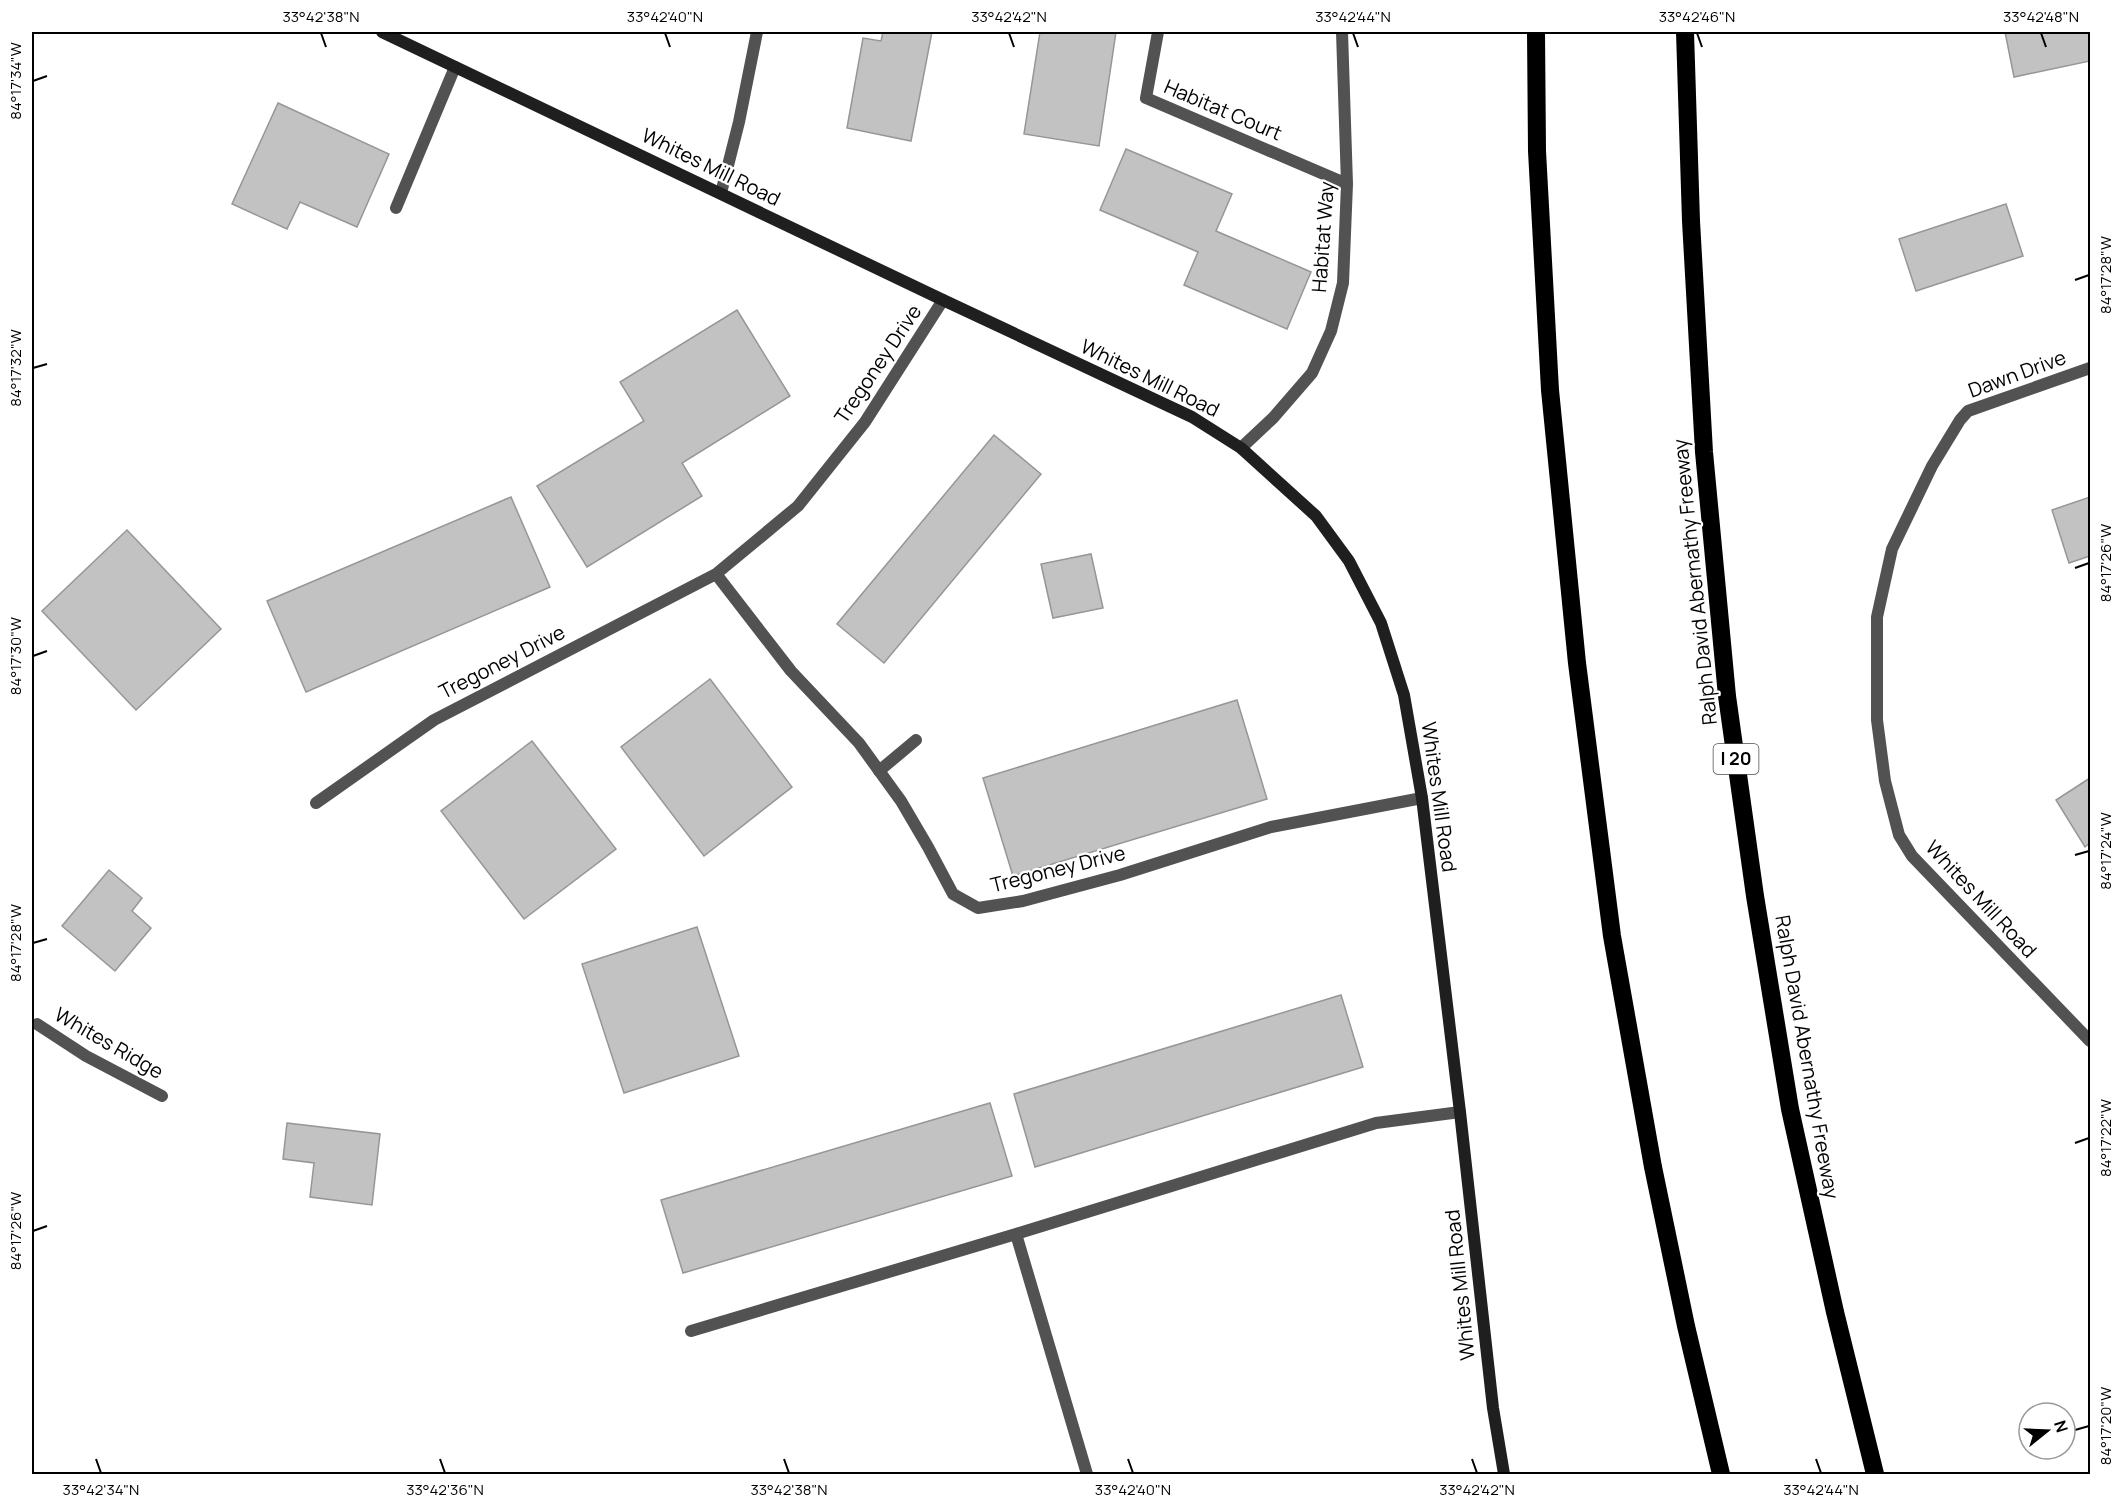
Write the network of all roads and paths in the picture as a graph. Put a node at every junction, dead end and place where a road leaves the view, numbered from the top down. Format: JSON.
{"nodes":[{"id":1,"x":382,"y":32,"type":"edge"},
{"id":2,"x":757,"y":32,"type":"edge"},
{"id":3,"x":1158,"y":32,"type":"edge"},
{"id":4,"x":1342,"y":32,"type":"edge"},
{"id":5,"x":1536,"y":32,"type":"edge"},
{"id":6,"x":1685,"y":32,"type":"edge"},
{"id":7,"x":455,"y":67,"type":"junction"},
{"id":8,"x":1347,"y":184,"type":"junction"},
{"id":9,"x":721,"y":193,"type":"junction"},
{"id":10,"x":396,"y":208,"type":"dead end"},
{"id":11,"x":943,"y":300,"type":"junction"},
{"id":12,"x":2091,"y":368,"type":"edge"},
{"id":13,"x":1241,"y":448,"type":"junction"},
{"id":14,"x":1924,"y":483,"type":"joint"},
{"id":15,"x":716,"y":574,"type":"junction"},
{"id":16,"x":916,"y":741,"type":"dead end"},
{"id":17,"x":879,"y":771,"type":"junction"},
{"id":18,"x":1422,"y":798,"type":"junction"},
{"id":19,"x":316,"y":804,"type":"dead end"},
{"id":20,"x":33,"y":1024,"type":"edge"},
{"id":21,"x":2091,"y":1041,"type":"edge"},
{"id":22,"x":162,"y":1096,"type":"dead end"},
{"id":23,"x":1460,"y":1112,"type":"junction"},
{"id":24,"x":1016,"y":1234,"type":"junction"},
{"id":25,"x":691,"y":1331,"type":"dead end"},
{"id":26,"x":1087,"y":1474,"type":"edge"},
{"id":27,"x":1503,"y":1474,"type":"edge"},
{"id":28,"x":1721,"y":1474,"type":"edge"},
{"id":29,"x":1875,"y":1474,"type":"edge"}],
"edges":[{"from":1,"to":7,"type":"street","name":"Whites Mill Road"},
{"from":2,"to":9,"type":"street"},
{"from":3,"to":8,"type":"street","name":"Habitat Court"},
{"from":4,"to":8,"type":"street","name":"Habitat Way"},
{"from":5,"to":28,"type":"highway"},
{"from":6,"to":29,"type":"highway","name":"Ralph David Abernathy Freeway","number":"I 20"},
{"from":7,"to":9,"type":"street","name":"Whites Mill Road"},
{"from":7,"to":10,"type":"street"},
{"from":8,"to":13,"type":"street","name":"Habitat Way"},
{"from":9,"to":11,"type":"street","name":"Whites Mill Road"},
{"from":11,"to":13,"type":"street","name":"Whites Mill Road"},
{"from":11,"to":15,"type":"street","name":"Tregoney Drive"},
{"from":12,"to":14,"type":"street","name":"Dawn Drive"},
{"from":13,"to":18,"type":"street","name":"Whites Mill Road"},
{"from":14,"to":21,"type":"street","name":"Whites Mill Road"},
{"from":15,"to":17,"type":"street","name":"Tregoney Drive"},
{"from":15,"to":19,"type":"street","name":"Tregoney Drive"},
{"from":16,"to":17,"type":"street"},
{"from":17,"to":18,"type":"street","name":"Tregoney Drive"},
{"from":18,"to":23,"type":"street","name":"Whites Mill Road"},
{"from":20,"to":22,"type":"street","name":"Whites Ridge"},
{"from":23,"to":24,"type":"street"},
{"from":23,"to":27,"type":"street","name":"Whites Mill Road"},
{"from":24,"to":25,"type":"street"},
{"from":24,"to":26,"type":"street"}]}
